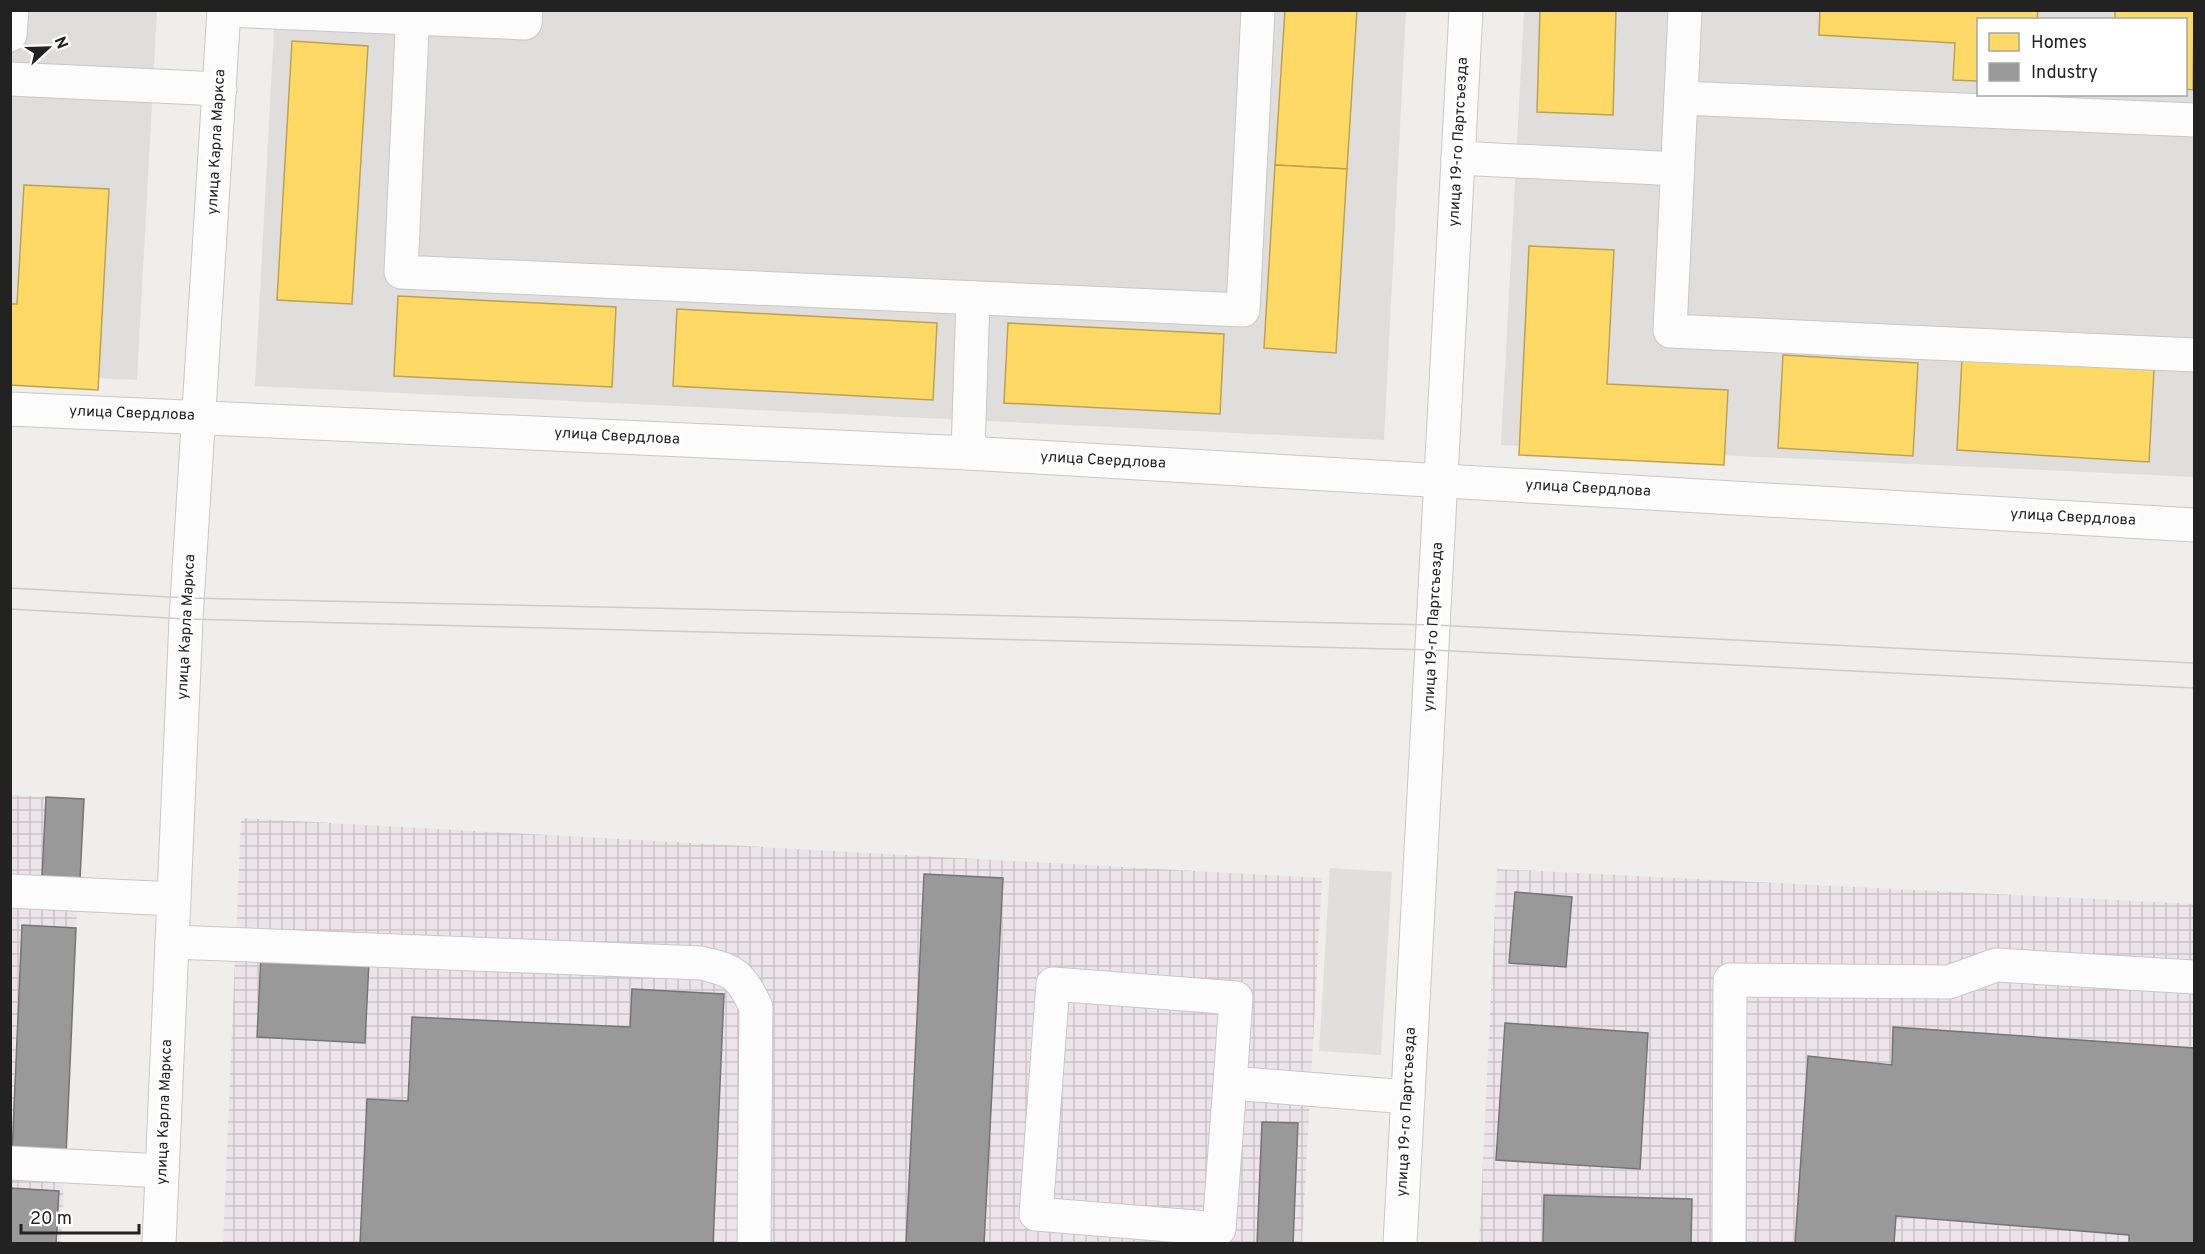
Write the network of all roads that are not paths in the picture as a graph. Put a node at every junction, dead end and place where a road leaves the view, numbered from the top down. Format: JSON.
{"nodes":[{"id":1,"x":12,"y":10,"type":"edge"},
{"id":2,"x":225,"y":10,"type":"edge"},
{"id":3,"x":525,"y":10,"type":"edge"},
{"id":4,"x":1258,"y":10,"type":"edge"},
{"id":5,"x":1466,"y":10,"type":"edge"},
{"id":6,"x":1685,"y":10,"type":"edge"},
{"id":7,"x":413,"y":15,"type":"edge"},
{"id":8,"x":10,"y":35,"type":"edge"},
{"id":9,"x":10,"y":79,"type":"edge"},
{"id":10,"x":220,"y":89,"type":"junction"},
{"id":11,"x":1681,"y":98,"type":"junction"},
{"id":12,"x":2194,"y":120,"type":"edge"},
{"id":13,"x":1458,"y":158,"type":"junction"},
{"id":14,"x":1678,"y":169,"type":"junction"},
{"id":15,"x":973,"y":298,"type":"junction"},
{"id":16,"x":2194,"y":355,"type":"edge"},
{"id":17,"x":10,"y":409,"type":"edge"},
{"id":18,"x":200,"y":417,"type":"junction"},
{"id":19,"x":968,"y":453,"type":"junction"},
{"id":20,"x":1442,"y":480,"type":"junction"},
{"id":21,"x":2194,"y":525,"type":"edge"},
{"id":22,"x":10,"y":891,"type":"edge"},
{"id":23,"x":174,"y":899,"type":"junction"},
{"id":24,"x":172,"y":942,"type":"junction"},
{"id":25,"x":2194,"y":977,"type":"edge"},
{"id":26,"x":1230,"y":1083,"type":"junction"},
{"id":27,"x":1408,"y":1097,"type":"junction"},
{"id":28,"x":10,"y":1163,"type":"edge"},
{"id":29,"x":162,"y":1171,"type":"junction"},
{"id":30,"x":159,"y":1244,"type":"edge"},
{"id":31,"x":754,"y":1244,"type":"edge"},
{"id":32,"x":1400,"y":1244,"type":"edge"},
{"id":33,"x":1729,"y":1244,"type":"edge"}],
"edges":[{"from":1,"to":8,"type":"street"},
{"from":2,"to":7,"type":"street"},
{"from":2,"to":10,"type":"street","name":"улица Карла Маркса"},
{"from":3,"to":7,"type":"street"},
{"from":4,"to":15,"type":"street"},
{"from":5,"to":13,"type":"street","name":"улица 19-го Партсъезда"},
{"from":6,"to":11,"type":"street"},
{"from":7,"to":15,"type":"street"},
{"from":9,"to":10,"type":"street"},
{"from":10,"to":18,"type":"street","name":"улица Карла Маркса"},
{"from":11,"to":12,"type":"street"},
{"from":11,"to":14,"type":"street"},
{"from":13,"to":14,"type":"street"},
{"from":13,"to":20,"type":"street","name":"улица 19-го Партсъезда"},
{"from":14,"to":16,"type":"street"},
{"from":15,"to":19,"type":"street"},
{"from":17,"to":18,"type":"street","name":"улица Свердлова"},
{"from":18,"to":19,"type":"street","name":"улица Свердлова"},
{"from":18,"to":23,"type":"street","name":"улица Карла Маркса"},
{"from":19,"to":20,"type":"street","name":"улица Свердлова"},
{"from":20,"to":21,"type":"street","name":"улица Свердлова"},
{"from":20,"to":27,"type":"street","name":"улица 19-го Партсъезда"},
{"from":22,"to":23,"type":"street"},
{"from":23,"to":24,"type":"street","name":"улица Карла Маркса"},
{"from":24,"to":29,"type":"street","name":"улица Карла Маркса"},
{"from":24,"to":31,"type":"street"},
{"from":25,"to":33,"type":"street"},
{"from":26,"to":26,"type":"street"},
{"from":26,"to":27,"type":"street"},
{"from":27,"to":32,"type":"street","name":"улица 19-го Партсъезда"},
{"from":28,"to":29,"type":"street"},
{"from":29,"to":30,"type":"street","name":"улица Карла Маркса"}]}
